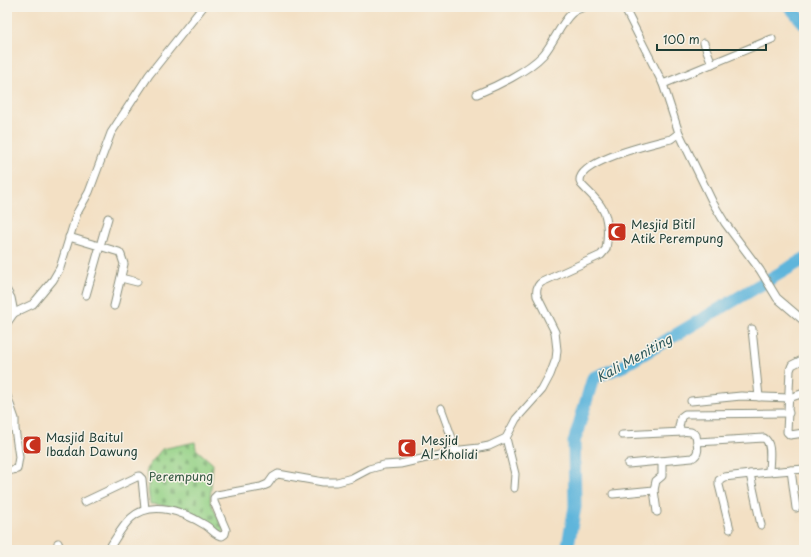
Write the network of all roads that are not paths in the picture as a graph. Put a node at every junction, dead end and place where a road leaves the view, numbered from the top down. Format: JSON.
{"nodes":[{"id":1,"x":203,"y":7,"type":"edge"},
{"id":2,"x":584,"y":7,"type":"edge"},
{"id":3,"x":624,"y":7,"type":"edge"},
{"id":4,"x":772,"y":40,"type":"dead end"},
{"id":5,"x":704,"y":43,"type":"dead end"},
{"id":6,"x":712,"y":64,"type":"junction"},
{"id":7,"x":663,"y":84,"type":"junction"},
{"id":8,"x":476,"y":94,"type":"dead end"},
{"id":9,"x":679,"y":133,"type":"junction"},
{"id":10,"x":108,"y":218,"type":"dead end"},
{"id":11,"x":69,"y":237,"type":"junction"},
{"id":12,"x":100,"y":246,"type":"junction"},
{"id":13,"x":121,"y":278,"type":"junction"},
{"id":14,"x":137,"y":282,"type":"dead end"},
{"id":15,"x":7,"y":291,"type":"edge"},
{"id":16,"x":86,"y":295,"type":"dead end"},
{"id":17,"x":114,"y":306,"type":"dead end"},
{"id":18,"x":14,"y":313,"type":"junction"},
{"id":19,"x":804,"y":321,"type":"edge"},
{"id":20,"x":7,"y":324,"type":"edge"},
{"id":21,"x":752,"y":328,"type":"dead end"},
{"id":22,"x":804,"y":359,"type":"edge"},
{"id":23,"x":804,"y":392,"type":"edge"},
{"id":24,"x":7,"y":396,"type":"edge"},
{"id":25,"x":759,"y":397,"type":"junction"},
{"id":26,"x":790,"y":398,"type":"junction"},
{"id":27,"x":691,"y":401,"type":"dead end"},
{"id":28,"x":441,"y":408,"type":"dead end"},
{"id":29,"x":789,"y":413,"type":"junction"},
{"id":30,"x":684,"y":432,"type":"junction"},
{"id":31,"x":804,"y":433,"type":"edge"},
{"id":32,"x":622,"y":435,"type":"dead end"},
{"id":33,"x":506,"y":438,"type":"junction"},
{"id":34,"x":697,"y":442,"type":"junction"},
{"id":35,"x":457,"y":452,"type":"junction"},
{"id":36,"x":662,"y":461,"type":"junction"},
{"id":37,"x":628,"y":464,"type":"dead end"},
{"id":38,"x":804,"y":469,"type":"edge"},
{"id":39,"x":791,"y":470,"type":"junction"},
{"id":40,"x":7,"y":471,"type":"edge"},
{"id":41,"x":769,"y":472,"type":"junction"},
{"id":42,"x":750,"y":474,"type":"junction"},
{"id":43,"x":514,"y":488,"type":"dead end"},
{"id":44,"x":654,"y":490,"type":"junction"},
{"id":45,"x":614,"y":494,"type":"dead end"},
{"id":46,"x":84,"y":502,"type":"dead end"},
{"id":47,"x":796,"y":508,"type":"dead end"},
{"id":48,"x":145,"y":509,"type":"junction"},
{"id":49,"x":657,"y":512,"type":"dead end"},
{"id":50,"x":761,"y":525,"type":"dead end"},
{"id":51,"x":730,"y":529,"type":"dead end"},
{"id":52,"x":108,"y":550,"type":"edge"}],
"edges":[{"from":1,"to":11,"type":"street"},
{"from":2,"to":8,"type":"street"},
{"from":3,"to":7,"type":"street"},
{"from":4,"to":6,"type":"street"},
{"from":5,"to":6,"type":"street"},
{"from":6,"to":7,"type":"street"},
{"from":7,"to":9,"type":"street"},
{"from":9,"to":19,"type":"street"},
{"from":9,"to":33,"type":"street"},
{"from":10,"to":12,"type":"street"},
{"from":11,"to":12,"type":"street"},
{"from":11,"to":18,"type":"street"},
{"from":12,"to":13,"type":"street"},
{"from":12,"to":16,"type":"street"},
{"from":13,"to":14,"type":"street"},
{"from":13,"to":17,"type":"street"},
{"from":15,"to":18,"type":"street"},
{"from":18,"to":20,"type":"street"},
{"from":21,"to":25,"type":"street"},
{"from":22,"to":26,"type":"street"},
{"from":23,"to":26,"type":"street"},
{"from":24,"to":40,"type":"street"},
{"from":25,"to":26,"type":"street"},
{"from":25,"to":27,"type":"street"},
{"from":26,"to":29,"type":"street"},
{"from":28,"to":35,"type":"street"},
{"from":29,"to":30,"type":"street"},
{"from":29,"to":31,"type":"street"},
{"from":30,"to":32,"type":"street"},
{"from":30,"to":34,"type":"street"},
{"from":33,"to":35,"type":"street"},
{"from":33,"to":43,"type":"street"},
{"from":34,"to":36,"type":"street"},
{"from":34,"to":41,"type":"street"},
{"from":35,"to":48,"type":"street"},
{"from":36,"to":37,"type":"street"},
{"from":36,"to":44,"type":"street"},
{"from":38,"to":39,"type":"street"},
{"from":39,"to":41,"type":"street"},
{"from":39,"to":47,"type":"street"},
{"from":41,"to":42,"type":"street"},
{"from":42,"to":50,"type":"street"},
{"from":42,"to":51,"type":"street"},
{"from":44,"to":45,"type":"street"},
{"from":44,"to":49,"type":"street"},
{"from":46,"to":48,"type":"street"},
{"from":48,"to":52,"type":"street"}]}
